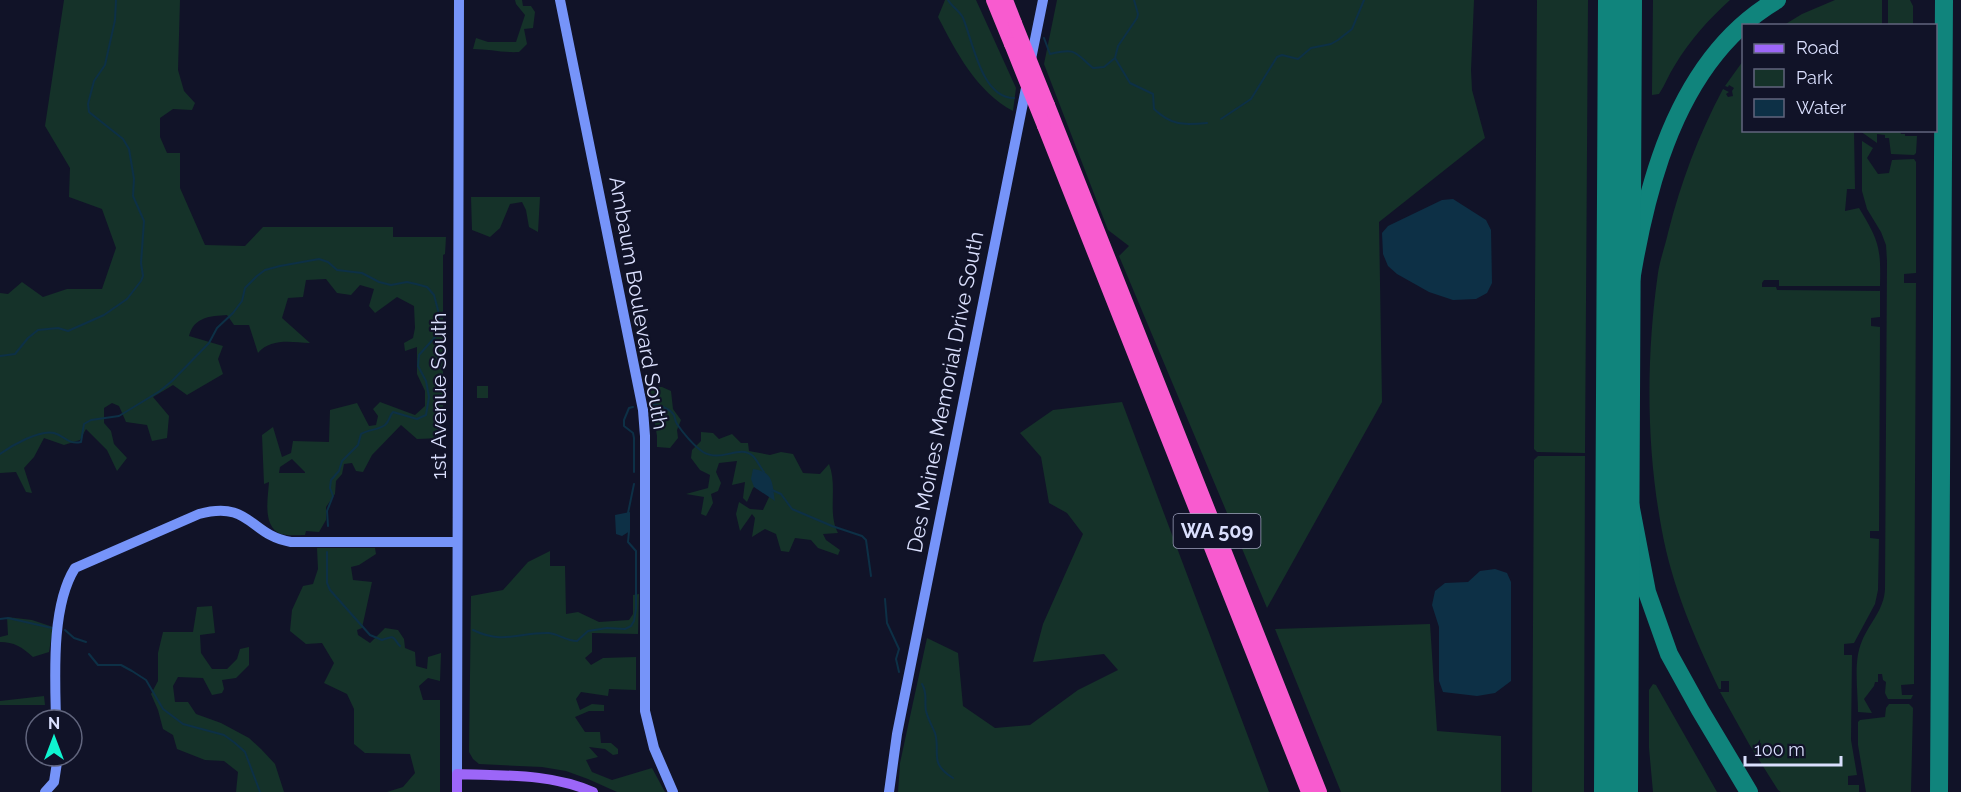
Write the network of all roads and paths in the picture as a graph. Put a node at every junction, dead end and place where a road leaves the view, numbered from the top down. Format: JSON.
{"nodes":[{"id":1,"x":459,"y":0,"type":"edge"},
{"id":2,"x":560,"y":0,"type":"edge"},
{"id":3,"x":993,"y":0,"type":"edge"},
{"id":4,"x":1006,"y":0,"type":"edge"},
{"id":5,"x":1043,"y":0,"type":"edge"},
{"id":6,"x":1089,"y":224,"type":"junction"},
{"id":7,"x":1108,"y":271,"type":"junction"},
{"id":8,"x":457,"y":542,"type":"junction"},
{"id":9,"x":56,"y":708,"type":"edge"},
{"id":10,"x":56,"y":768,"type":"edge"},
{"id":11,"x":457,"y":774,"type":"junction"},
{"id":12,"x":45,"y":792,"type":"edge"},
{"id":13,"x":457,"y":792,"type":"edge"},
{"id":14,"x":593,"y":792,"type":"edge"},
{"id":15,"x":674,"y":792,"type":"edge"},
{"id":16,"x":889,"y":792,"type":"edge"},
{"id":17,"x":1308,"y":792,"type":"edge"},
{"id":18,"x":1320,"y":792,"type":"edge"}],
"edges":[{"from":1,"to":8,"type":"main road","name":"1st Avenue South"},
{"from":2,"to":15,"type":"main road","name":"Ambaum Boulevard South"},
{"from":3,"to":6,"type":"highway","number":"WA 509","bridge":true},
{"from":4,"to":6,"type":"highway","number":"WA 509","bridge":true},
{"from":5,"to":16,"type":"main road","name":"Des Moines Memorial Drive South"},
{"from":6,"to":7,"type":"highway","number":"WA 509"},
{"from":7,"to":17,"type":"highway","number":"WA 509"},
{"from":7,"to":18,"type":"highway","number":"WA 509"},
{"from":8,"to":9,"type":"main road"},
{"from":8,"to":11,"type":"main road","name":"1st Avenue South"},
{"from":10,"to":12,"type":"main road"},
{"from":11,"to":13,"type":"main road","name":"1st Avenue South"},
{"from":11,"to":14,"type":"main road"}]}
